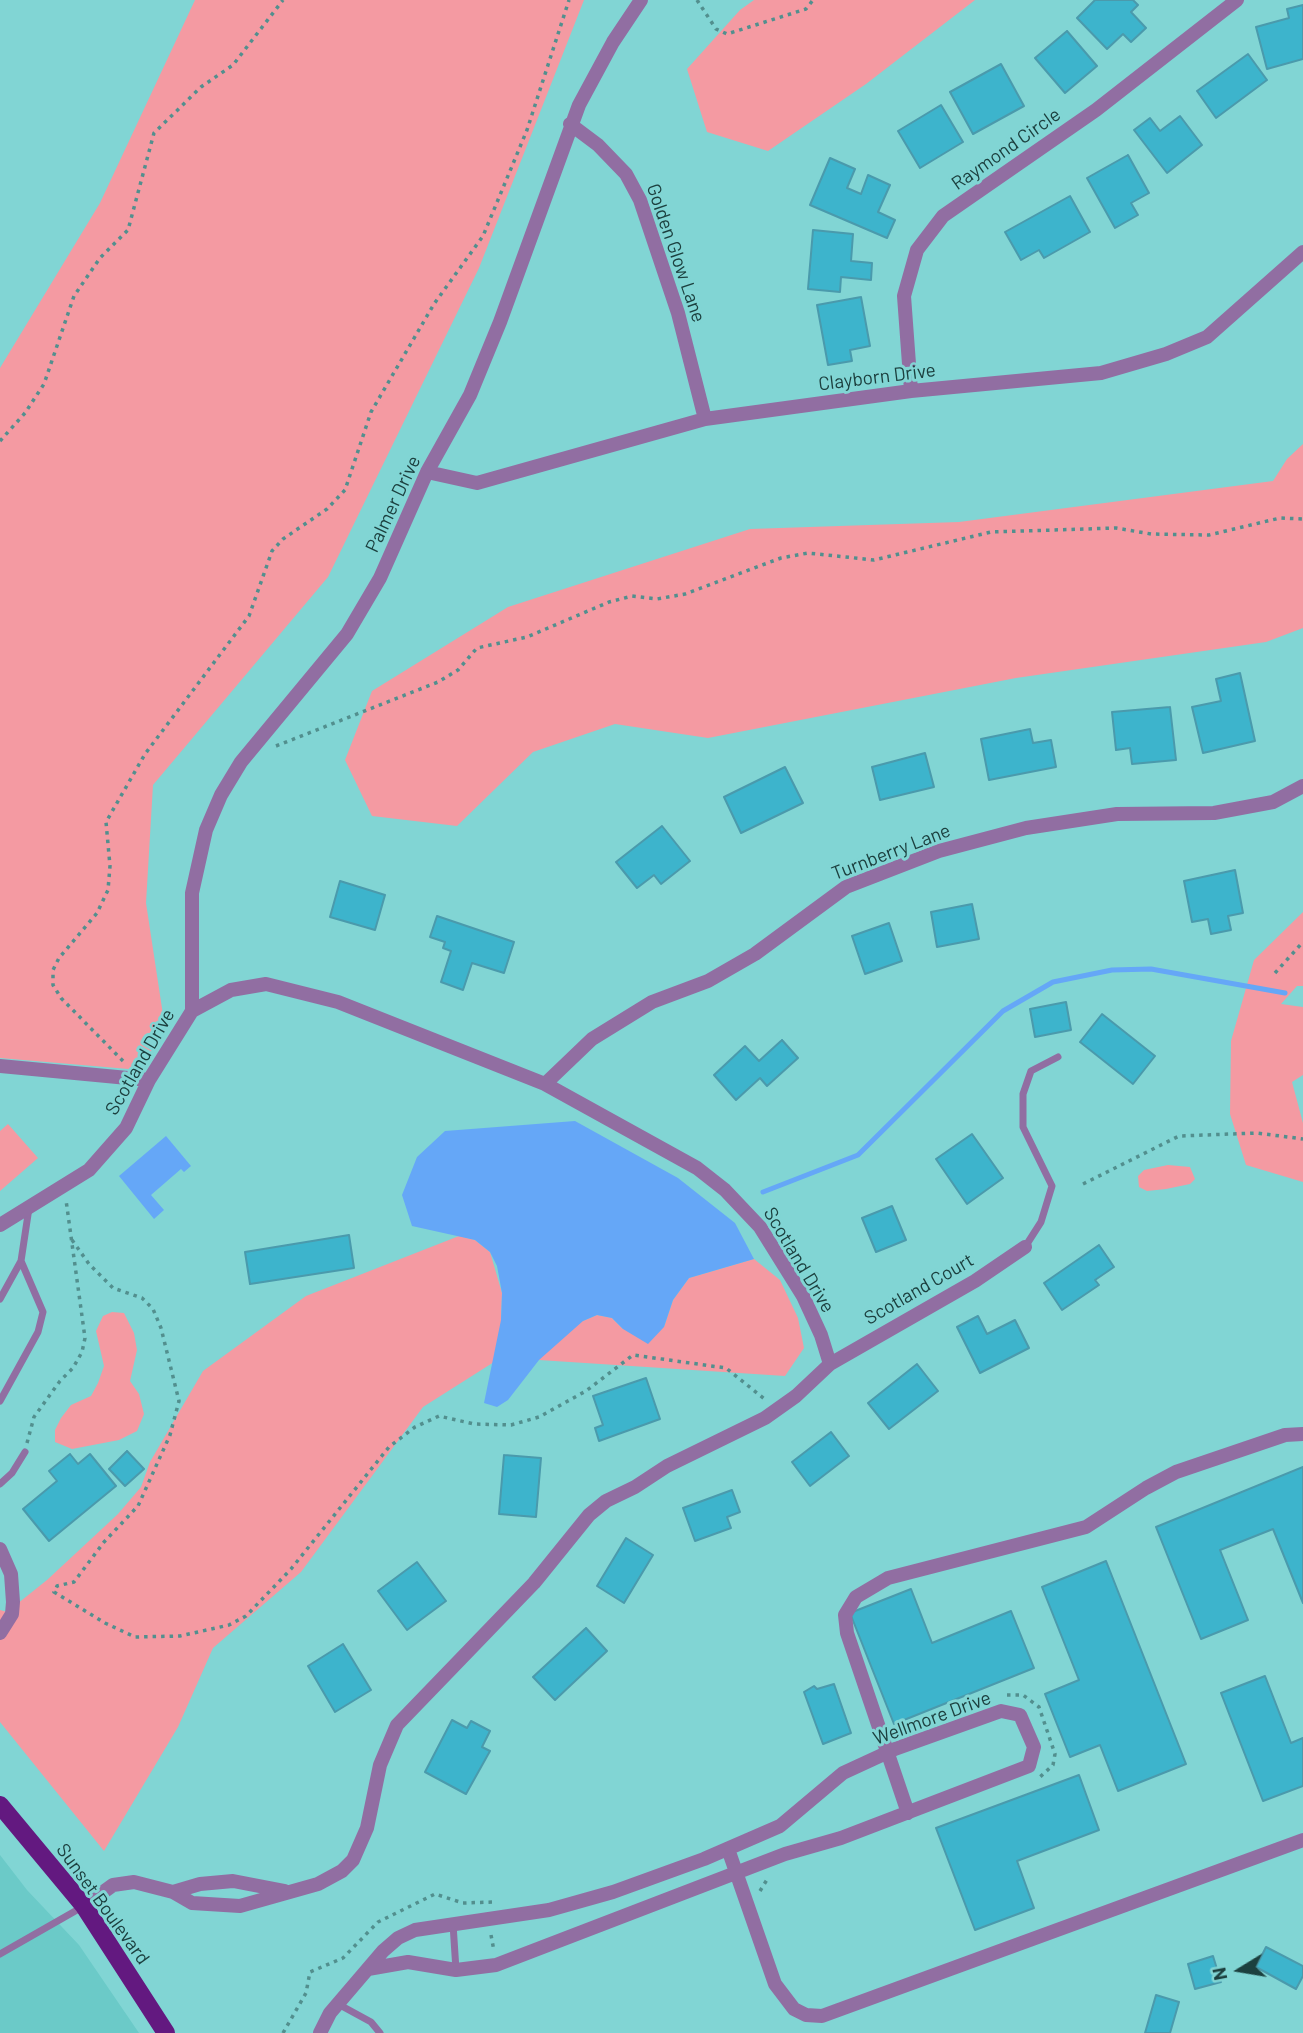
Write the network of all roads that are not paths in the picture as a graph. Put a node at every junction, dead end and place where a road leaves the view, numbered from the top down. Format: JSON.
{"nodes":[{"id":1,"x":641,"y":0,"type":"edge"},
{"id":2,"x":1237,"y":0,"type":"edge"},
{"id":3,"x":570,"y":124,"type":"junction"},
{"id":4,"x":1303,"y":252,"type":"edge"},
{"id":5,"x":911,"y":391,"type":"junction"},
{"id":6,"x":705,"y":419,"type":"junction"},
{"id":7,"x":427,"y":472,"type":"junction"},
{"id":8,"x":1303,"y":786,"type":"edge"},
{"id":9,"x":192,"y":1011,"type":"junction"},
{"id":10,"x":1058,"y":1057,"type":"dead end"},
{"id":11,"x":0,"y":1066,"type":"edge"},
{"id":12,"x":143,"y":1080,"type":"junction"},
{"id":13,"x":545,"y":1084,"type":"junction"},
{"id":14,"x":29,"y":1205,"type":"junction"},
{"id":15,"x":0,"y":1225,"type":"edge"},
{"id":16,"x":1025,"y":1247,"type":"joint"},
{"id":17,"x":21,"y":1261,"type":"junction"},
{"id":18,"x":0,"y":1299,"type":"edge"},
{"id":19,"x":830,"y":1364,"type":"junction"},
{"id":20,"x":0,"y":1401,"type":"edge"},
{"id":21,"x":1303,"y":1434,"type":"edge"},
{"id":22,"x":25,"y":1452,"type":"road end"},
{"id":23,"x":0,"y":1484,"type":"edge"},
{"id":24,"x":0,"y":1549,"type":"edge"},
{"id":25,"x":0,"y":1633,"type":"edge"},
{"id":26,"x":888,"y":1752,"type":"junction"},
{"id":27,"x":0,"y":1805,"type":"edge"},
{"id":28,"x":908,"y":1813,"type":"junction"},
{"id":29,"x":1303,"y":1840,"type":"edge"},
{"id":30,"x":729,"y":1849,"type":"junction"},
{"id":31,"x":737,"y":1872,"type":"junction"},
{"id":32,"x":285,"y":1891,"type":"junction"},
{"id":33,"x":173,"y":1892,"type":"junction"},
{"id":34,"x":84,"y":1906,"type":"junction"},
{"id":35,"x":453,"y":1923,"type":"junction"},
{"id":36,"x":0,"y":1954,"type":"edge"},
{"id":37,"x":368,"y":1969,"type":"junction"},
{"id":38,"x":456,"y":1970,"type":"junction"},
{"id":39,"x":338,"y":2004,"type":"junction"},
{"id":40,"x":166,"y":2033,"type":"edge"},
{"id":41,"x":320,"y":2033,"type":"edge"},
{"id":42,"x":380,"y":2033,"type":"edge"}],
"edges":[{"from":1,"to":3,"type":"street","name":"Palmer Drive"},
{"from":2,"to":5,"type":"street","name":"Raymond Circle"},
{"from":3,"to":6,"type":"street","name":"Golden Glow Lane"},
{"from":3,"to":7,"type":"street","name":"Palmer Drive"},
{"from":4,"to":5,"type":"street","name":"Clayborn Drive"},
{"from":5,"to":6,"type":"street","name":"Clayborn Drive"},
{"from":6,"to":7,"type":"street","name":"Clayborn Drive"},
{"from":7,"to":9,"type":"street","name":"Palmer Drive"},
{"from":8,"to":13,"type":"street","name":"Turnberry Lane"},
{"from":9,"to":12,"type":"street","name":"Scotland Drive"},
{"from":9,"to":13,"type":"street","name":"Scotland Drive"},
{"from":10,"to":16,"type":"lane"},
{"from":11,"to":12,"type":"street"},
{"from":12,"to":14,"type":"street","name":"Scotland Drive"},
{"from":13,"to":19,"type":"street","name":"Scotland Drive"},
{"from":14,"to":15,"type":"street","name":"Scotland Drive"},
{"from":14,"to":17,"type":"lane"},
{"from":16,"to":19,"type":"street","name":"Scotland Court"},
{"from":17,"to":18,"type":"lane"},
{"from":17,"to":20,"type":"lane"},
{"from":19,"to":32,"type":"street"},
{"from":21,"to":26,"type":"street"},
{"from":22,"to":23,"type":"lane"},
{"from":24,"to":25,"type":"street"},
{"from":26,"to":28,"type":"street"},
{"from":26,"to":28,"type":"street","name":"Wellmore Drive"},
{"from":26,"to":30,"type":"street","name":"Wellmore Drive"},
{"from":27,"to":34,"type":"main road","name":"Sunset Boulevard"},
{"from":28,"to":31,"type":"street","name":"Wellmore Drive"},
{"from":29,"to":31,"type":"street"},
{"from":30,"to":31,"type":"street"},
{"from":30,"to":35,"type":"street","name":"Wellmore Drive"},
{"from":31,"to":38,"type":"street","name":"Wellmore Drive"},
{"from":32,"to":33,"type":"street"},
{"from":32,"to":33,"type":"street"},
{"from":33,"to":34,"type":"street"},
{"from":34,"to":36,"type":"lane"},
{"from":34,"to":40,"type":"main road","name":"Sunset Boulevard"},
{"from":35,"to":37,"type":"street","name":"Wellmore Drive"},
{"from":35,"to":38,"type":"lane"},
{"from":37,"to":38,"type":"street","name":"Wellmore Drive"},
{"from":37,"to":39,"type":"street","name":"Wellmore Drive"},
{"from":39,"to":41,"type":"street","name":"Wellmore Drive"},
{"from":39,"to":42,"type":"lane"}]}
